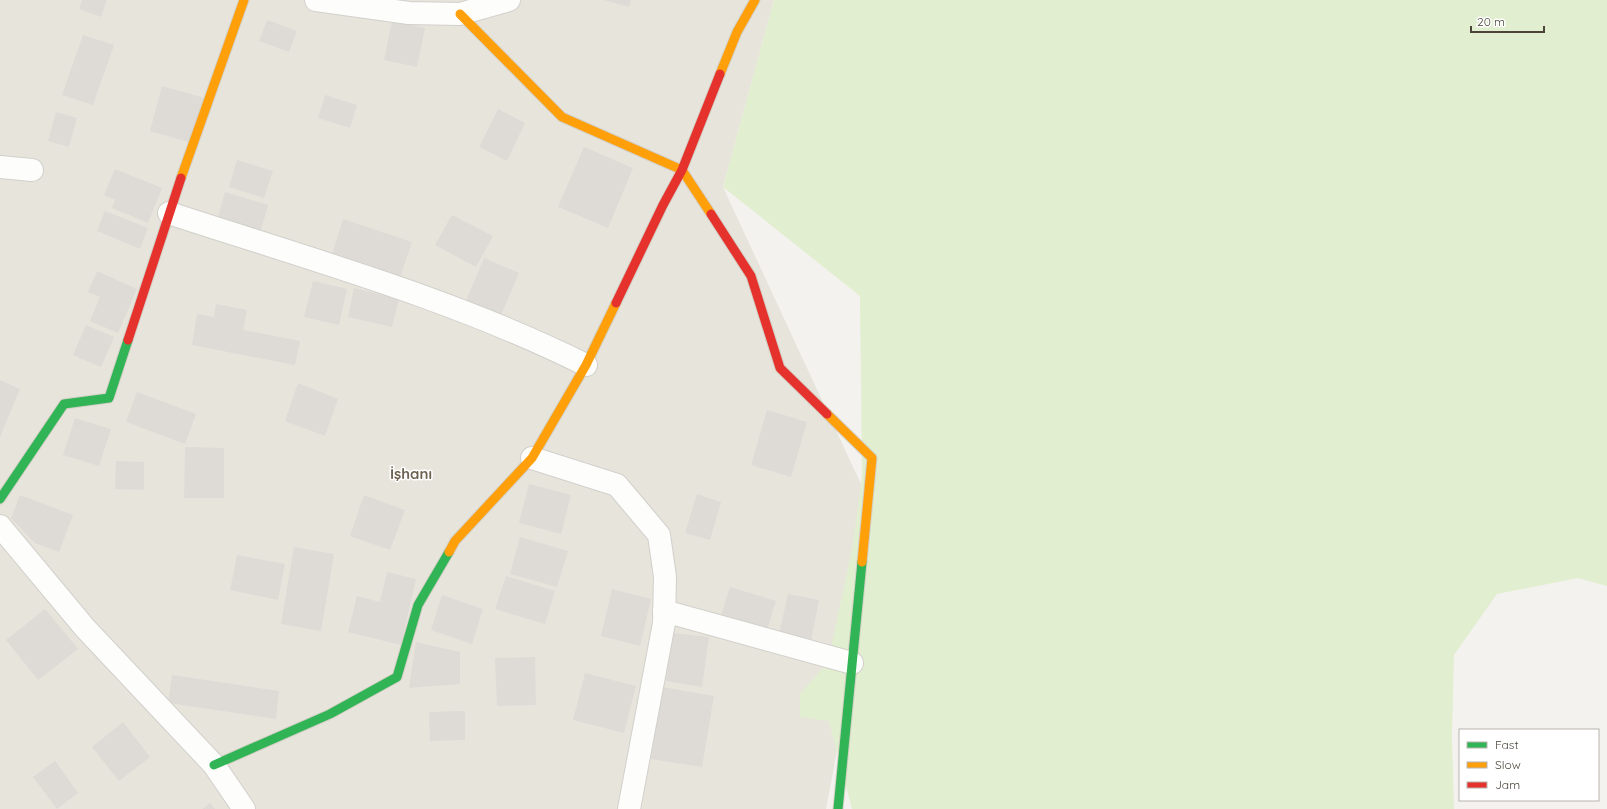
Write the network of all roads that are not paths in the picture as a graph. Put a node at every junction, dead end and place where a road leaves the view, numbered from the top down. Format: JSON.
{"nodes":[{"id":1,"x":244,"y":0,"type":"edge"},
{"id":2,"x":316,"y":0,"type":"edge"},
{"id":3,"x":509,"y":0,"type":"edge"},
{"id":4,"x":755,"y":0,"type":"edge"},
{"id":5,"x":460,"y":14,"type":"junction"},
{"id":6,"x":0,"y":167,"type":"edge"},
{"id":7,"x":32,"y":170,"type":"dead end"},
{"id":8,"x":682,"y":170,"type":"junction"},
{"id":9,"x":169,"y":213,"type":"junction"},
{"id":10,"x":586,"y":365,"type":"junction"},
{"id":11,"x":532,"y":458,"type":"junction"},
{"id":12,"x":0,"y":499,"type":"edge"},
{"id":13,"x":0,"y":526,"type":"edge"},
{"id":14,"x":664,"y":611,"type":"junction"},
{"id":15,"x":852,"y":663,"type":"junction"},
{"id":16,"x":214,"y":765,"type":"junction"},
{"id":17,"x":244,"y":809,"type":"edge"},
{"id":18,"x":629,"y":809,"type":"edge"},
{"id":19,"x":838,"y":809,"type":"edge"}],
"edges":[{"from":1,"to":9,"type":"street"},
{"from":2,"to":5,"type":"street"},
{"from":3,"to":5,"type":"street"},
{"from":4,"to":8,"type":"street"},
{"from":5,"to":8,"type":"street"},
{"from":6,"to":7,"type":"street"},
{"from":8,"to":10,"type":"street"},
{"from":8,"to":15,"type":"street"},
{"from":9,"to":10,"type":"street"},
{"from":9,"to":12,"type":"street"},
{"from":10,"to":11,"type":"street"},
{"from":11,"to":14,"type":"street"},
{"from":11,"to":16,"type":"street"},
{"from":13,"to":16,"type":"street"},
{"from":14,"to":15,"type":"street"},
{"from":14,"to":18,"type":"street"},
{"from":15,"to":19,"type":"street"},
{"from":16,"to":17,"type":"street"}]}
